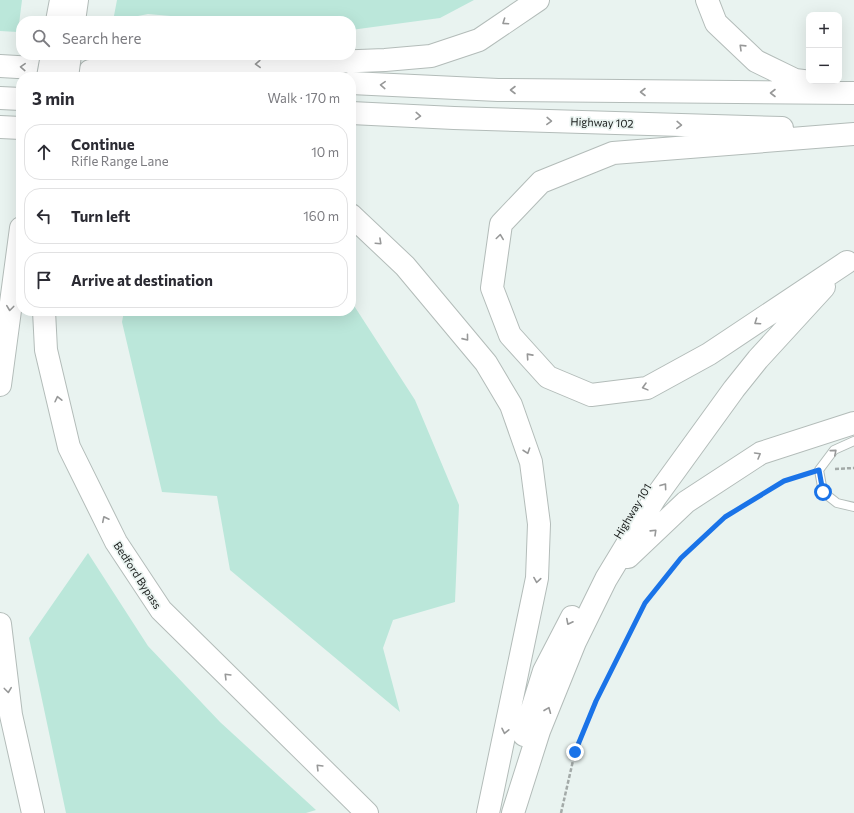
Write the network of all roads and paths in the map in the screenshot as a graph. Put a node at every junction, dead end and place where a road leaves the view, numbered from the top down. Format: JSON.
{"nodes":[{"id":1,"x":61,"y":0,"type":"edge"},
{"id":2,"x":77,"y":0,"type":"edge"},
{"id":3,"x":538,"y":0,"type":"edge"},
{"id":4,"x":707,"y":0,"type":"edge"},
{"id":5,"x":58,"y":16,"type":"edge"},
{"id":6,"x":75,"y":16,"type":"edge"},
{"id":7,"x":51,"y":60,"type":"edge"},
{"id":8,"x":69,"y":60,"type":"edge"},
{"id":9,"x":0,"y":66,"type":"edge"},
{"id":10,"x":90,"y":71,"type":"junction"},
{"id":11,"x":49,"y":72,"type":"edge"},
{"id":12,"x":68,"y":72,"type":"edge"},
{"id":13,"x":111,"y":72,"type":"edge"},
{"id":14,"x":356,"y":83,"type":"edge"},
{"id":15,"x":854,"y":89,"type":"edge"},
{"id":16,"x":854,"y":93,"type":"edge"},
{"id":17,"x":0,"y":98,"type":"edge"},
{"id":18,"x":16,"y":99,"type":"edge"},
{"id":19,"x":356,"y":113,"type":"edge"},
{"id":20,"x":0,"y":127,"type":"edge"},
{"id":21,"x":16,"y":128,"type":"edge"},
{"id":22,"x":854,"y":130,"type":"edge"},
{"id":23,"x":854,"y":134,"type":"edge"},
{"id":24,"x":356,"y":220,"type":"edge"},
{"id":25,"x":851,"y":258,"type":"edge"},
{"id":26,"x":16,"y":265,"type":"edge"},
{"id":27,"x":44,"y":316,"type":"edge"},
{"id":28,"x":0,"y":385,"type":"edge"},
{"id":29,"x":854,"y":423,"type":"edge"},
{"id":30,"x":854,"y":441,"type":"edge"},
{"id":31,"x":854,"y":468,"type":"edge"},
{"id":32,"x":819,"y":470,"type":"junction"},
{"id":33,"x":854,"y":507,"type":"edge"},
{"id":34,"x":606,"y":579,"type":"junction"},
{"id":35,"x":0,"y":624,"type":"edge"},
{"id":36,"x":11,"y":715,"type":"junction"},
{"id":37,"x":26,"y":813,"type":"edge"},
{"id":38,"x":33,"y":813,"type":"edge"},
{"id":39,"x":367,"y":813,"type":"edge"},
{"id":40,"x":488,"y":813,"type":"edge"},
{"id":41,"x":503,"y":813,"type":"edge"},
{"id":42,"x":513,"y":813,"type":"edge"},
{"id":43,"x":561,"y":813,"type":"edge"}],
"edges":[{"from":1,"to":5,"type":"highway"},
{"from":2,"to":6,"type":"highway"},
{"from":3,"to":10,"type":"highway","one_way":true},
{"from":15,"to":4,"type":"highway","one_way":true},
{"from":7,"to":11,"type":"highway","bridge":true},
{"from":8,"to":12,"type":"highway","bridge":true},
{"from":10,"to":9,"type":"highway","one_way":true},
{"from":10,"to":13,"type":"highway"},
{"from":16,"to":14,"type":"highway","one_way":true},
{"from":17,"to":18,"type":"highway"},
{"from":19,"to":22,"type":"highway","name":"Highway 102","one_way":true},
{"from":20,"to":21,"type":"highway"},
{"from":25,"to":23,"type":"highway","one_way":true},
{"from":24,"to":40,"type":"highway","one_way":true},
{"from":34,"to":25,"type":"highway","name":"Highway 101","one_way":true},
{"from":25,"to":41,"type":"highway","name":"Highway 101","one_way":true},
{"from":26,"to":28,"type":"highway","one_way":true},
{"from":39,"to":27,"type":"highway","name":"Bedford Bypass","one_way":true},
{"from":34,"to":29,"type":"highway","one_way":true},
{"from":32,"to":30,"type":"lane","one_way":true},
{"from":31,"to":32,"type":"path"},
{"from":32,"to":33,"type":"lane"},
{"from":32,"to":43,"type":"path"},
{"from":42,"to":34,"type":"highway","name":"Highway 101","one_way":true},
{"from":35,"to":36,"type":"highway","one_way":true},
{"from":36,"to":37,"type":"highway"},
{"from":36,"to":38,"type":"highway"}]}
